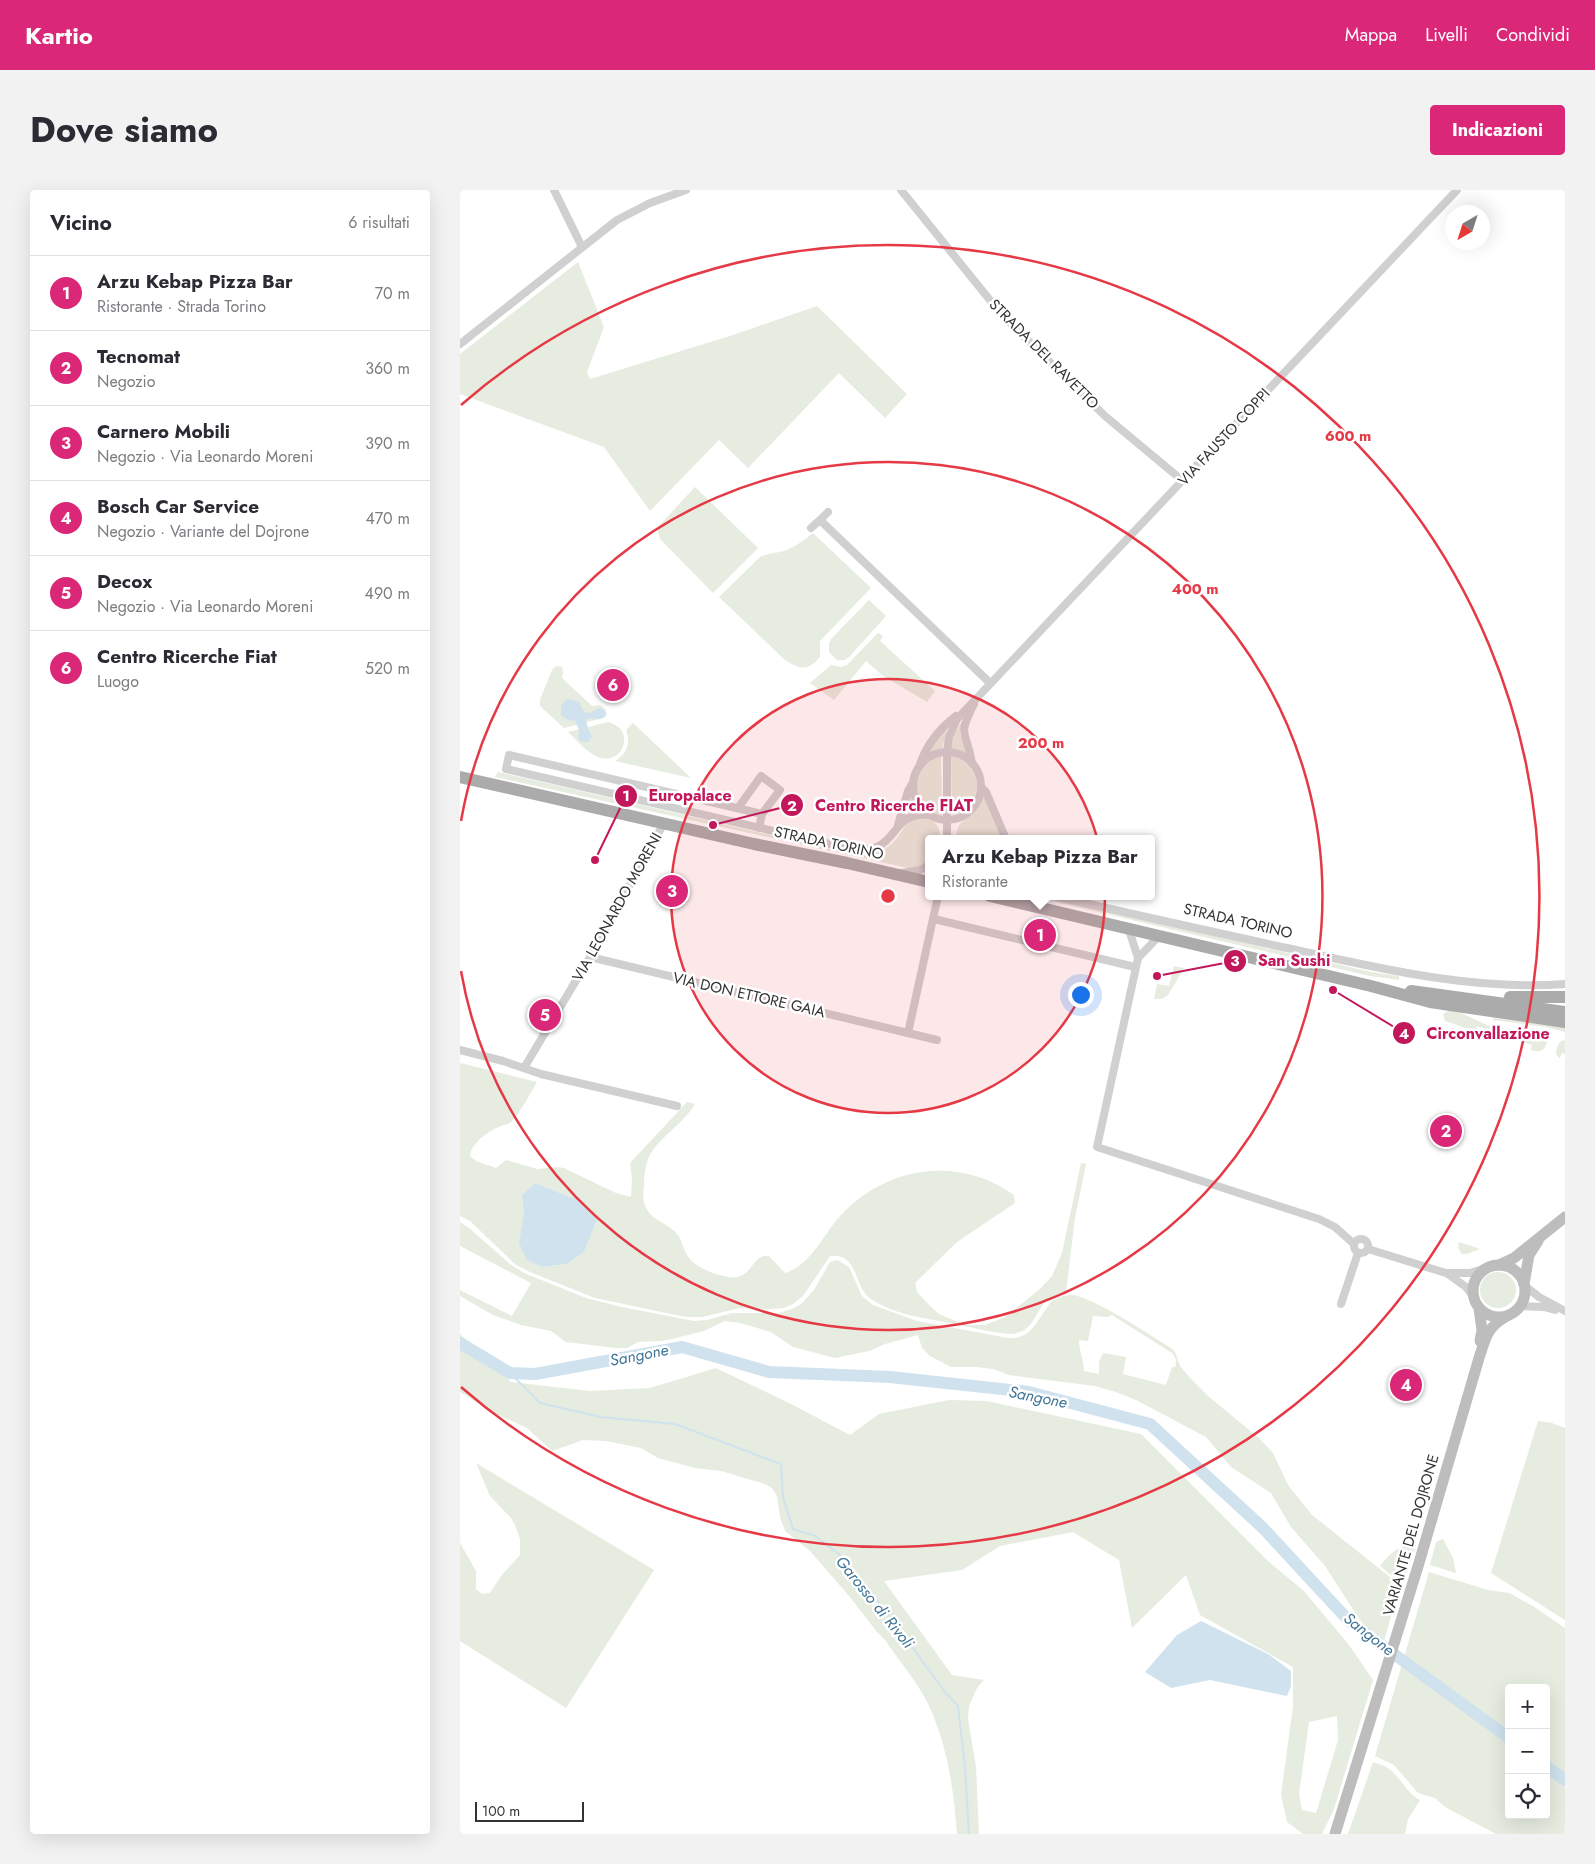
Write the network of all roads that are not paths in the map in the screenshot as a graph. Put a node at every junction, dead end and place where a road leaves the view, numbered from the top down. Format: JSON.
{"nodes":[{"id":1,"x":554,"y":190,"type":"edge"},
{"id":2,"x":686,"y":190,"type":"edge"},
{"id":3,"x":901,"y":190,"type":"edge"},
{"id":4,"x":1457,"y":190,"type":"edge"},
{"id":5,"x":582,"y":247,"type":"junction"},
{"id":6,"x":460,"y":344,"type":"edge"},
{"id":7,"x":1183,"y":480,"type":"junction"},
{"id":8,"x":828,"y":512,"type":"dead end"},
{"id":9,"x":820,"y":520,"type":"junction"},
{"id":10,"x":811,"y":528,"type":"dead end"},
{"id":11,"x":990,"y":683,"type":"junction"},
{"id":12,"x":978,"y":696,"type":"junction"},
{"id":13,"x":964,"y":711,"type":"junction"},
{"id":14,"x":947,"y":752,"type":"junction"},
{"id":15,"x":972,"y":763,"type":"junction"},
{"id":16,"x":918,"y":767,"type":"junction"},
{"id":17,"x":460,"y":777,"type":"edge"},
{"id":18,"x":913,"y":783,"type":"junction"},
{"id":19,"x":981,"y":786,"type":"junction"},
{"id":20,"x":728,"y":806,"type":"junction"},
{"id":21,"x":738,"y":808,"type":"junction"},
{"id":22,"x":762,"y":814,"type":"junction"},
{"id":23,"x":929,"y":815,"type":"junction"},
{"id":24,"x":724,"y":820,"type":"junction"},
{"id":25,"x":946,"y":820,"type":"junction"},
{"id":26,"x":664,"y":823,"type":"junction"},
{"id":27,"x":898,"y":826,"type":"junction"},
{"id":28,"x":759,"y":828,"type":"junction"},
{"id":29,"x":946,"y":835,"type":"edge"},
{"id":30,"x":1004,"y":835,"type":"edge"},
{"id":31,"x":925,"y":866,"type":"edge"},
{"id":32,"x":893,"y":874,"type":"junction"},
{"id":33,"x":925,"y":881,"type":"edge"},
{"id":34,"x":937,"y":900,"type":"edge"},
{"id":35,"x":1006,"y":900,"type":"edge"},
{"id":36,"x":1072,"y":900,"type":"edge"},
{"id":37,"x":934,"y":919,"type":"junction"},
{"id":38,"x":1129,"y":930,"type":"junction"},
{"id":39,"x":1158,"y":937,"type":"junction"},
{"id":40,"x":590,"y":957,"type":"junction"},
{"id":41,"x":1138,"y":958,"type":"junction"},
{"id":42,"x":1135,"y":968,"type":"junction"},
{"id":43,"x":1565,"y":984,"type":"edge"},
{"id":44,"x":1371,"y":986,"type":"junction"},
{"id":45,"x":1565,"y":997,"type":"edge"},
{"id":46,"x":1565,"y":1012,"type":"edge"},
{"id":47,"x":1565,"y":1022,"type":"edge"},
{"id":48,"x":908,"y":1033,"type":"junction"},
{"id":49,"x":938,"y":1040,"type":"dead end"},
{"id":50,"x":460,"y":1050,"type":"edge"},
{"id":51,"x":524,"y":1068,"type":"junction"},
{"id":52,"x":677,"y":1106,"type":"dead end"},
{"id":53,"x":1565,"y":1217,"type":"edge"},
{"id":54,"x":1542,"y":1236,"type":"junction"},
{"id":55,"x":1354,"y":1244,"type":"junction"},
{"id":56,"x":1368,"y":1249,"type":"junction"},
{"id":57,"x":1358,"y":1253,"type":"junction"},
{"id":58,"x":1499,"y":1265,"type":"junction"},
{"id":59,"x":1486,"y":1268,"type":"junction"},
{"id":60,"x":1446,"y":1272,"type":"junction"},
{"id":61,"x":1525,"y":1285,"type":"junction"},
{"id":62,"x":1473,"y":1296,"type":"junction"},
{"id":63,"x":1342,"y":1304,"type":"dead end"},
{"id":64,"x":1520,"y":1306,"type":"junction"},
{"id":65,"x":1479,"y":1308,"type":"junction"},
{"id":66,"x":1565,"y":1312,"type":"edge"},
{"id":67,"x":1507,"y":1316,"type":"junction"},
{"id":68,"x":1478,"y":1358,"type":"junction"},
{"id":69,"x":1335,"y":1834,"type":"edge"}],
"edges":[{"from":1,"to":5,"type":"street"},
{"from":2,"to":5,"type":"street"},
{"from":3,"to":7,"type":"street","name":"STRADA DEL RAVETTO"},
{"from":4,"to":7,"type":"street","name":"VIA FAUSTO COPPI"},
{"from":5,"to":6,"type":"street"},
{"from":7,"to":11,"type":"street","name":"VIA FAUSTO COPPI"},
{"from":8,"to":9,"type":"street"},
{"from":9,"to":10,"type":"street"},
{"from":9,"to":11,"type":"street"},
{"from":11,"to":12,"type":"street","name":"VIA FAUSTO COPPI"},
{"from":12,"to":13,"type":"street","name":"VIA FAUSTO COPPI"},
{"from":12,"to":15,"type":"street"},
{"from":13,"to":14,"type":"street","name":"VIA FAUSTO COPPI"},
{"from":13,"to":16,"type":"street","name":"VIA FAUSTO COPPI"},
{"from":14,"to":15,"type":"street"},
{"from":14,"to":16,"type":"street"},
{"from":14,"to":25,"type":"street","name":"VIA FAUSTO COPPI"},
{"from":15,"to":19,"type":"street"},
{"from":16,"to":18,"type":"street","name":"VIA FAUSTO COPPI"},
{"from":17,"to":26,"type":"main road","name":"STRADA TORINO"},
{"from":18,"to":23,"type":"street"},
{"from":18,"to":27,"type":"street","name":"VIA FAUSTO COPPI"},
{"from":19,"to":25,"type":"street"},
{"from":19,"to":30,"type":"street"},
{"from":20,"to":21,"type":"street","name":"STRADA TORINO"},
{"from":20,"to":24,"type":"street"},
{"from":20,"to":24,"type":"street","name":"STRADA TORINO"},
{"from":21,"to":22,"type":"street","name":"STRADA TORINO"},
{"from":21,"to":22,"type":"street","name":"STRADA TORINO"},
{"from":22,"to":28,"type":"street","name":"STRADA TORINO"},
{"from":23,"to":25,"type":"street"},
{"from":23,"to":27,"type":"street"},
{"from":24,"to":28,"type":"street","name":"STRADA TORINO"},
{"from":25,"to":29,"type":"street","name":"VIA FAUSTO COPPI"},
{"from":26,"to":32,"type":"main road","name":"STRADA TORINO"},
{"from":26,"to":40,"type":"street","name":"VIA LEONARDO MORENI"},
{"from":27,"to":28,"type":"street","name":"STRADA TORINO"},
{"from":31,"to":32,"type":"street"},
{"from":32,"to":33,"type":"main road","name":"STRADA TORINO"},
{"from":34,"to":37,"type":"street"},
{"from":35,"to":38,"type":"main road"},
{"from":36,"to":43,"type":"street","name":"STRADA TORINO"},
{"from":37,"to":42,"type":"street"},
{"from":37,"to":48,"type":"street"},
{"from":38,"to":39,"type":"main road"},
{"from":38,"to":41,"type":"street"},
{"from":39,"to":41,"type":"street"},
{"from":39,"to":44,"type":"main road"},
{"from":40,"to":48,"type":"street","name":"VIA DON ETTORE GAIA"},
{"from":40,"to":51,"type":"street","name":"VIA LEONARDO MORENI"},
{"from":41,"to":42,"type":"street"},
{"from":42,"to":55,"type":"street"},
{"from":44,"to":45,"type":"main road"},
{"from":44,"to":46,"type":"main road"},
{"from":44,"to":47,"type":"main road"},
{"from":48,"to":49,"type":"street","name":"VIA DON ETTORE GAIA"},
{"from":50,"to":51,"type":"street"},
{"from":51,"to":52,"type":"street"},
{"from":53,"to":54,"type":"street"},
{"from":54,"to":58,"type":"street"},
{"from":54,"to":61,"type":"street"},
{"from":55,"to":56,"type":"street"},
{"from":55,"to":57,"type":"street"},
{"from":56,"to":57,"type":"street"},
{"from":56,"to":60,"type":"street"},
{"from":57,"to":63,"type":"street"},
{"from":58,"to":59,"type":"street"},
{"from":58,"to":61,"type":"street"},
{"from":59,"to":60,"type":"street"},
{"from":59,"to":62,"type":"street"},
{"from":60,"to":62,"type":"street"},
{"from":61,"to":64,"type":"street"},
{"from":61,"to":66,"type":"street"},
{"from":62,"to":65,"type":"street"},
{"from":64,"to":66,"type":"street"},
{"from":64,"to":67,"type":"street"},
{"from":65,"to":67,"type":"street"},
{"from":65,"to":68,"type":"street","name":"VARIANTE DEL DOJRONE"},
{"from":67,"to":68,"type":"street","name":"VARIANTE DEL DOJRONE"},
{"from":68,"to":69,"type":"street","name":"VARIANTE DEL DOJRONE"}]}
